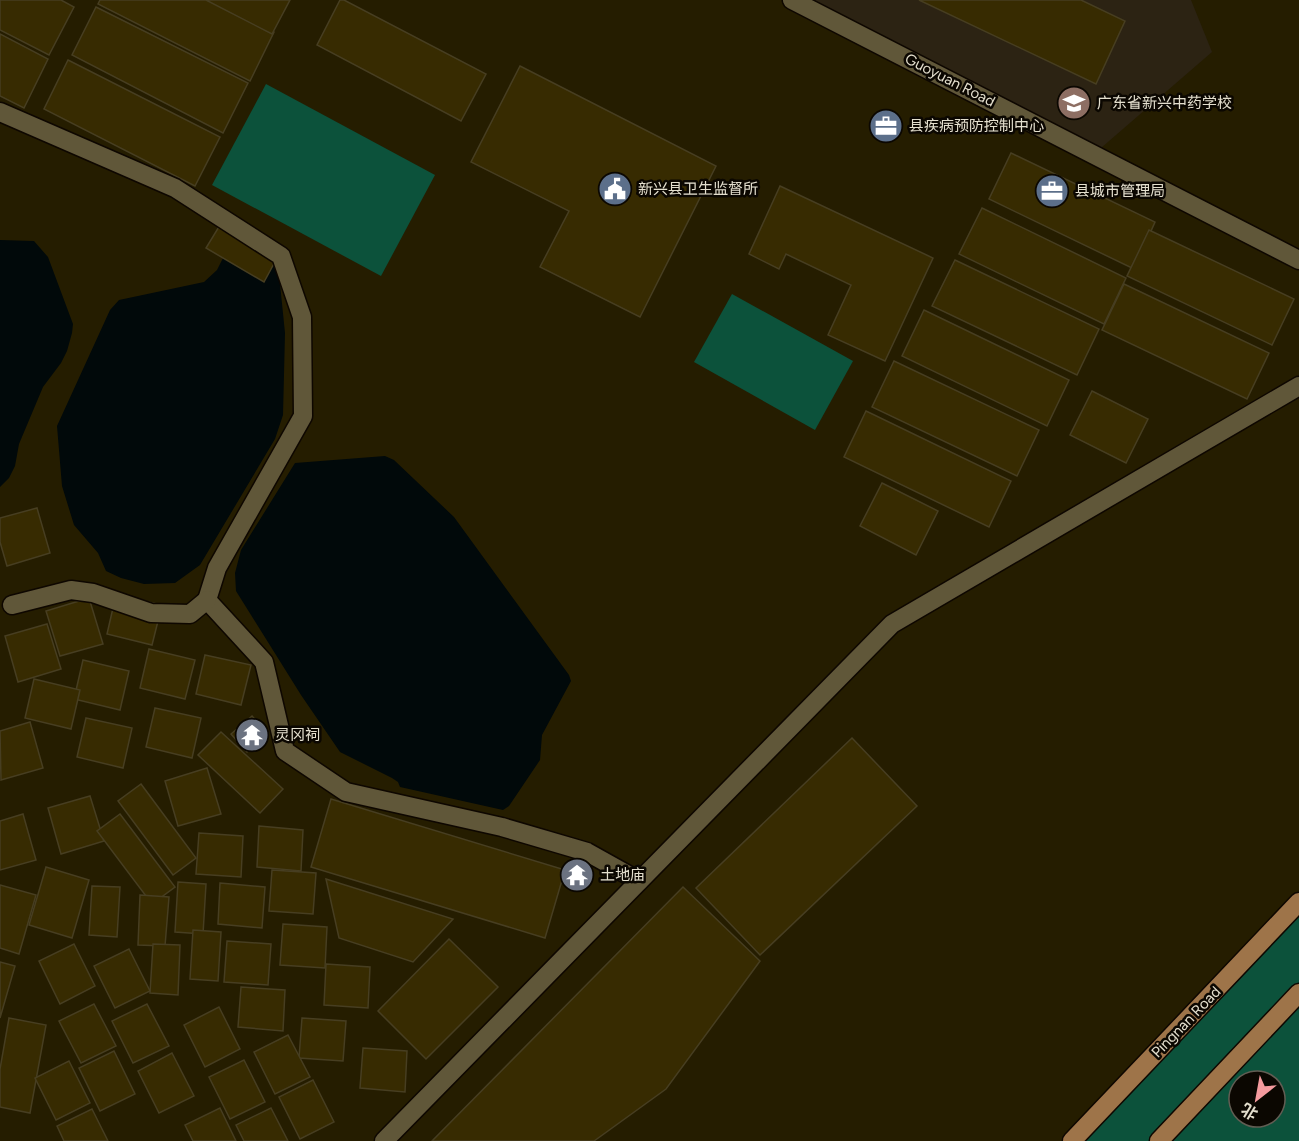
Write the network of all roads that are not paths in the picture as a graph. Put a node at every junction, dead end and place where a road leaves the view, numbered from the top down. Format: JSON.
{"nodes":[{"id":1,"x":792,"y":0,"type":"edge"},
{"id":2,"x":0,"y":112,"type":"edge"},
{"id":3,"x":1299,"y":260,"type":"edge"},
{"id":4,"x":1299,"y":386,"type":"edge"},
{"id":5,"x":207,"y":600,"type":"junction"},
{"id":6,"x":12,"y":605,"type":"dead end"},
{"id":7,"x":639,"y":881,"type":"junction"},
{"id":8,"x":1299,"y":902,"type":"edge"},
{"id":9,"x":1299,"y":993,"type":"edge"},
{"id":10,"x":384,"y":1141,"type":"edge"},
{"id":11,"x":1072,"y":1141,"type":"edge"},
{"id":12,"x":1159,"y":1141,"type":"edge"}],
"edges":[{"from":1,"to":3,"type":"street","name":"Guoyuan Road"},
{"from":2,"to":5,"type":"street"},
{"from":4,"to":7,"type":"street"},
{"from":5,"to":6,"type":"street"},
{"from":5,"to":7,"type":"street"},
{"from":7,"to":10,"type":"street"},
{"from":8,"to":11,"type":"main road","name":"Pingnan Road"},
{"from":9,"to":12,"type":"main road"}]}
